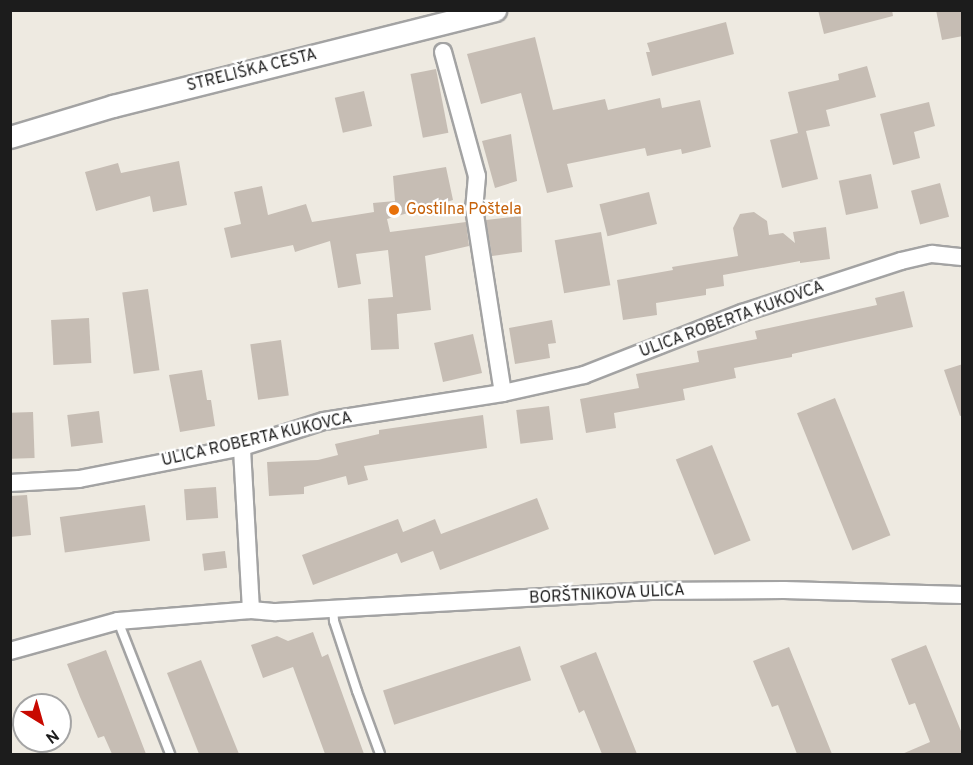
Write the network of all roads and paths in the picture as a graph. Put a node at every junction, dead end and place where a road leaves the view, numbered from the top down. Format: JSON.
{"nodes":[{"id":1,"x":495,"y":10,"type":"edge"},
{"id":2,"x":443,"y":52,"type":"dead end"},
{"id":3,"x":10,"y":137,"type":"edge"},
{"id":4,"x":963,"y":257,"type":"edge"},
{"id":5,"x":502,"y":393,"type":"junction"},
{"id":6,"x":242,"y":447,"type":"junction"},
{"id":7,"x":10,"y":483,"type":"edge"},
{"id":8,"x":963,"y":595,"type":"edge"},
{"id":9,"x":333,"y":609,"type":"junction"},
{"id":10,"x":251,"y":610,"type":"junction"},
{"id":11,"x":118,"y":621,"type":"junction"},
{"id":12,"x":10,"y":651,"type":"edge"},
{"id":13,"x":170,"y":754,"type":"edge"},
{"id":14,"x":380,"y":754,"type":"edge"}],
"edges":[{"from":1,"to":3,"type":"street","name":"STRELIŠKA CESTA"},
{"from":2,"to":5,"type":"street"},
{"from":4,"to":5,"type":"street","name":"ULICA ROBERTA KUKOVCA"},
{"from":5,"to":6,"type":"street","name":"ULICA ROBERTA KUKOVCA"},
{"from":6,"to":7,"type":"street","name":"ULICA ROBERTA KUKOVCA"},
{"from":6,"to":10,"type":"street"},
{"from":8,"to":9,"type":"street","name":"BORŠTNIKOVA ULICA"},
{"from":9,"to":10,"type":"street","name":"BORŠTNIKOVA ULICA"},
{"from":9,"to":14,"type":"lane"},
{"from":10,"to":11,"type":"street","name":"BORŠTNIKOVA ULICA"},
{"from":11,"to":12,"type":"street","name":"BORŠTNIKOVA ULICA"},
{"from":11,"to":13,"type":"lane"}]}
